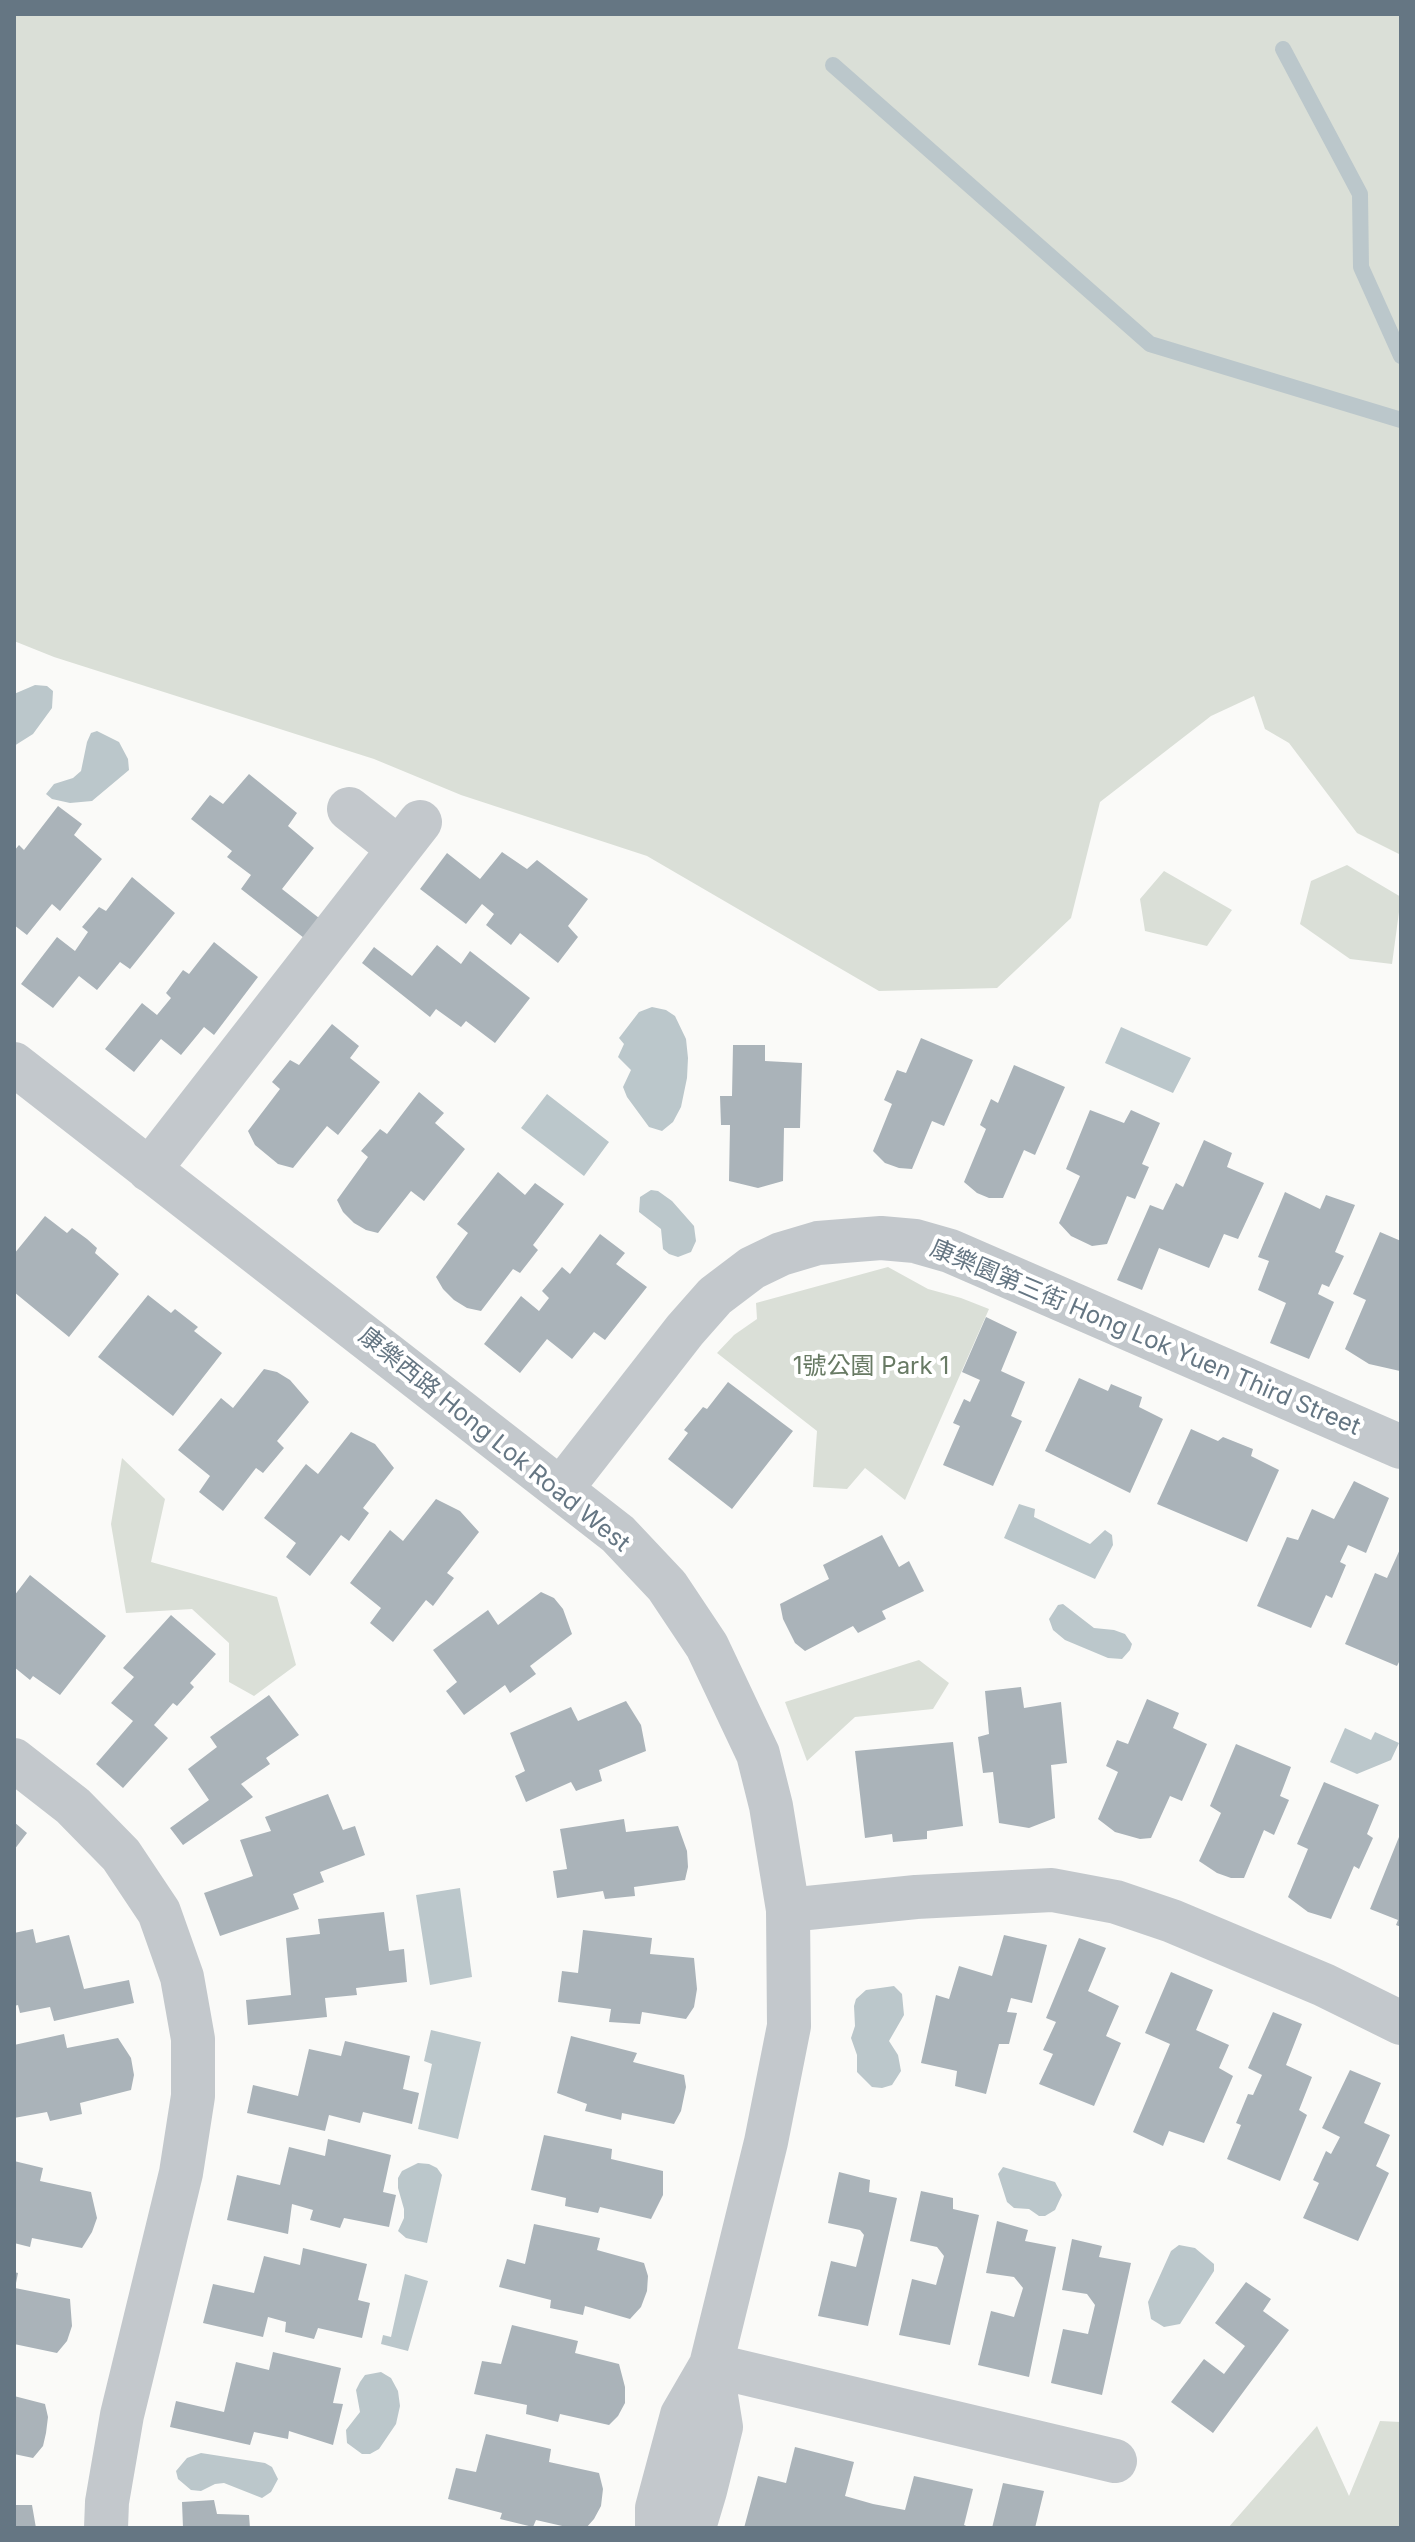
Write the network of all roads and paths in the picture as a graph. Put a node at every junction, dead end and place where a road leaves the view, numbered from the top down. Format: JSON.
{"nodes":[{"id":1,"x":349,"y":809,"type":"dead end"},
{"id":2,"x":14,"y":1064,"type":"edge"},
{"id":3,"x":149,"y":1170,"type":"junction"},
{"id":4,"x":1401,"y":1447,"type":"edge"},
{"id":5,"x":561,"y":1489,"type":"junction"},
{"id":6,"x":14,"y":1760,"type":"edge"},
{"id":7,"x":788,"y":1910,"type":"junction"},
{"id":8,"x":1401,"y":2023,"type":"edge"},
{"id":9,"x":711,"y":2365,"type":"junction"},
{"id":10,"x":1115,"y":2461,"type":"dead end"},
{"id":11,"x":106,"y":2528,"type":"edge"},
{"id":12,"x":657,"y":2528,"type":"edge"},
{"id":13,"x":691,"y":2528,"type":"edge"}],
"edges":[{"from":1,"to":3,"type":"street"},
{"from":2,"to":3,"type":"street","name":"康樂西路 Hong Lok Road West"},
{"from":3,"to":5,"type":"street","name":"康樂西路 Hong Lok Road West"},
{"from":4,"to":5,"type":"street","name":"康樂園第三街 Hong Lok Yuen Third Street"},
{"from":5,"to":7,"type":"street","name":"康樂西路 Hong Lok Road West"},
{"from":6,"to":11,"type":"street"},
{"from":7,"to":8,"type":"street"},
{"from":7,"to":9,"type":"street","name":"康樂西路 Hong Lok Road West"},
{"from":9,"to":10,"type":"street"},
{"from":9,"to":12,"type":"street","name":"康樂西路 Hong Lok Road West"},
{"from":9,"to":13,"type":"street","name":"康樂西路 Hong Lok Road West"}]}
